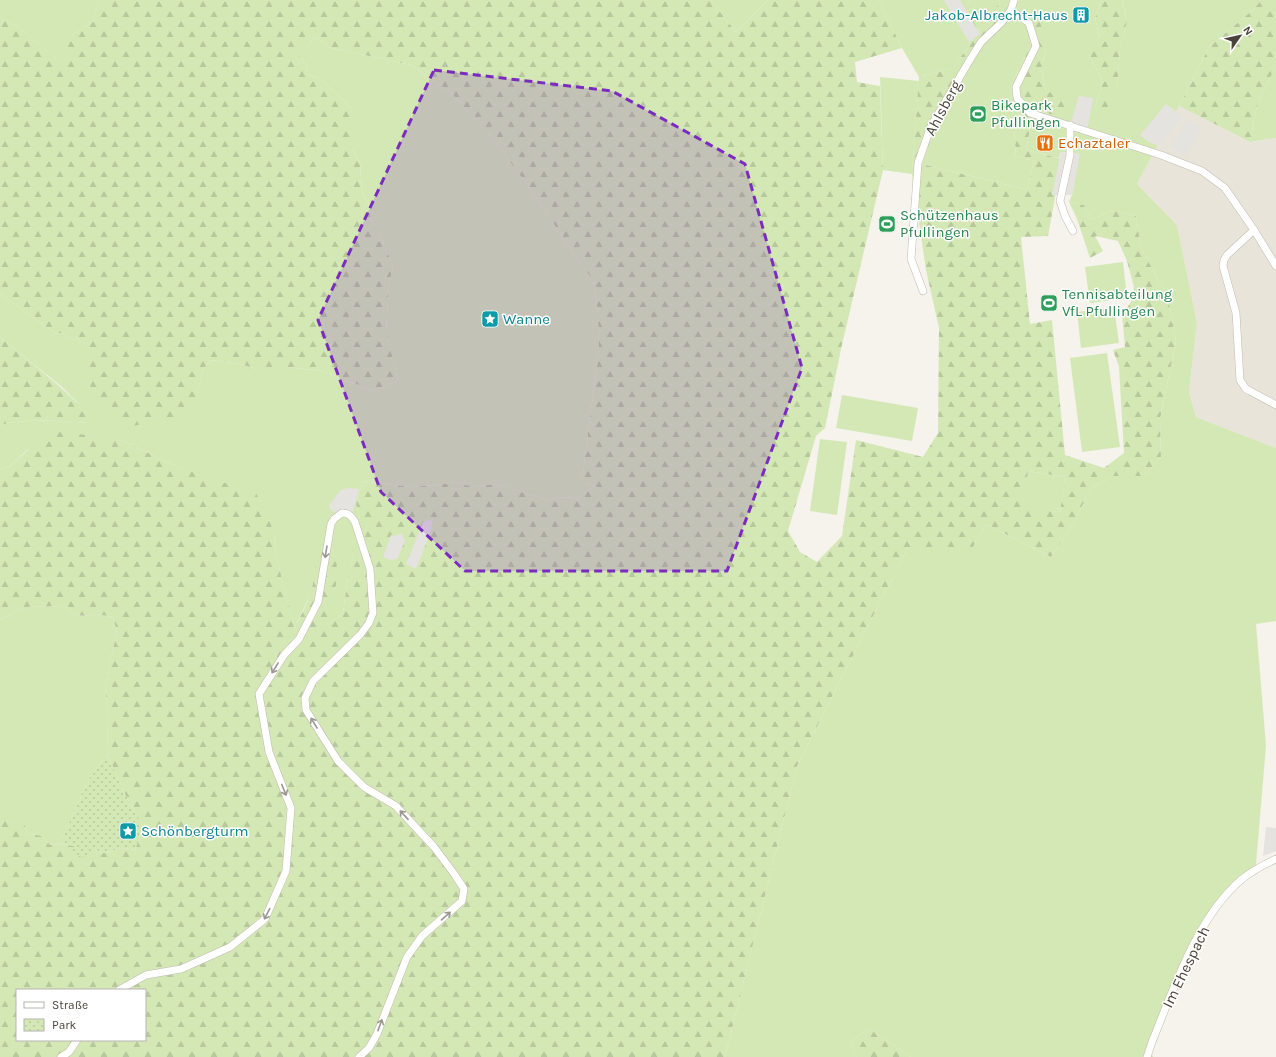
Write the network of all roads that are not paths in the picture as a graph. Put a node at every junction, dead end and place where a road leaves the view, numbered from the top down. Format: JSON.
{"nodes":[{"id":1,"x":1014,"y":0,"type":"edge"},
{"id":2,"x":1011,"y":10,"type":"junction"},
{"id":3,"x":1070,"y":125,"type":"junction"},
{"id":4,"x":1254,"y":230,"type":"junction"},
{"id":5,"x":1073,"y":231,"type":"dead end"},
{"id":6,"x":1276,"y":266,"type":"edge"},
{"id":7,"x":923,"y":291,"type":"dead end"},
{"id":8,"x":1276,"y":405,"type":"edge"},
{"id":9,"x":1276,"y":858,"type":"edge"},
{"id":10,"x":121,"y":989,"type":"edge"},
{"id":11,"x":76,"y":1041,"type":"edge"},
{"id":12,"x":61,"y":1057,"type":"edge"},
{"id":13,"x":359,"y":1057,"type":"edge"},
{"id":14,"x":1147,"y":1057,"type":"edge"}],
"edges":[{"from":1,"to":2,"type":"street"},
{"from":2,"to":3,"type":"street"},
{"from":2,"to":7,"type":"street","name":"Ahlsberg"},
{"from":3,"to":4,"type":"street"},
{"from":3,"to":5,"type":"street"},
{"from":4,"to":6,"type":"street"},
{"from":4,"to":8,"type":"street"},
{"from":9,"to":14,"type":"street","name":"Im Ehespach"},
{"from":13,"to":10,"type":"street","one_way":true},
{"from":11,"to":12,"type":"street"}]}
